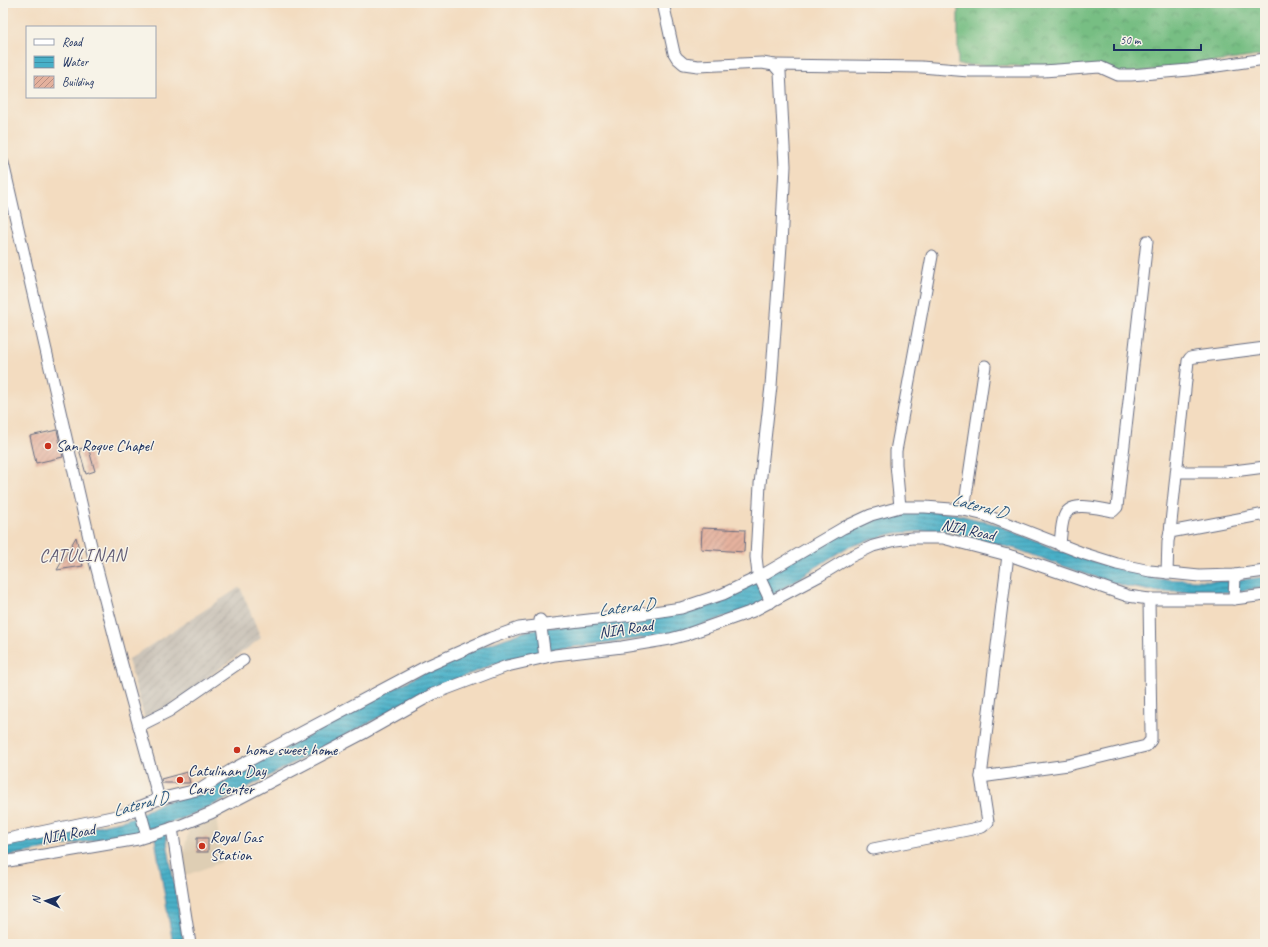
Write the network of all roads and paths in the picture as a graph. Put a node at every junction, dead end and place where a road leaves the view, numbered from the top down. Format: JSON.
{"nodes":[{"id":1,"x":663,"y":3,"type":"edge"},
{"id":2,"x":1265,"y":59,"type":"edge"},
{"id":3,"x":774,"y":65,"type":"junction"},
{"id":4,"x":3,"y":164,"type":"edge"},
{"id":5,"x":1147,"y":241,"type":"dead end"},
{"id":6,"x":932,"y":256,"type":"dead end"},
{"id":7,"x":1265,"y":348,"type":"edge"},
{"id":8,"x":986,"y":366,"type":"dead end"},
{"id":9,"x":1265,"y":466,"type":"edge"},
{"id":10,"x":1176,"y":472,"type":"junction"},
{"id":11,"x":900,"y":508,"type":"junction"},
{"id":12,"x":964,"y":510,"type":"junction"},
{"id":13,"x":1265,"y":514,"type":"edge"},
{"id":14,"x":1170,"y":532,"type":"junction"},
{"id":15,"x":1060,"y":546,"type":"junction"},
{"id":16,"x":1008,"y":555,"type":"junction"},
{"id":17,"x":1265,"y":571,"type":"edge"},
{"id":18,"x":1167,"y":573,"type":"junction"},
{"id":19,"x":760,"y":579,"type":"junction"},
{"id":20,"x":1235,"y":587,"type":"junction"},
{"id":21,"x":1265,"y":594,"type":"edge"},
{"id":22,"x":1149,"y":599,"type":"junction"},
{"id":23,"x":770,"y":600,"type":"junction"},
{"id":24,"x":541,"y":625,"type":"junction"},
{"id":25,"x":544,"y":654,"type":"junction"},
{"id":26,"x":243,"y":660,"type":"dead end"},
{"id":27,"x":139,"y":726,"type":"junction"},
{"id":28,"x":981,"y":777,"type":"junction"},
{"id":29,"x":159,"y":799,"type":"junction"},
{"id":30,"x":140,"y":810,"type":"junction"},
{"id":31,"x":168,"y":829,"type":"junction"},
{"id":32,"x":149,"y":833,"type":"junction"},
{"id":33,"x":3,"y":840,"type":"edge"},
{"id":34,"x":873,"y":849,"type":"dead end"},
{"id":35,"x":3,"y":862,"type":"edge"},
{"id":36,"x":190,"y":944,"type":"edge"}],
"edges":[{"from":1,"to":3,"type":"street"},
{"from":2,"to":3,"type":"street"},
{"from":3,"to":19,"type":"street"},
{"from":4,"to":27,"type":"street"},
{"from":5,"to":15,"type":"street"},
{"from":6,"to":11,"type":"street"},
{"from":7,"to":10,"type":"street"},
{"from":8,"to":12,"type":"street"},
{"from":9,"to":10,"type":"street"},
{"from":10,"to":14,"type":"street"},
{"from":11,"to":12,"type":"street"},
{"from":11,"to":19,"type":"street"},
{"from":12,"to":15,"type":"street"},
{"from":13,"to":14,"type":"street"},
{"from":14,"to":18,"type":"street"},
{"from":15,"to":18,"type":"street"},
{"from":16,"to":22,"type":"street","name":"NIA Road"},
{"from":16,"to":23,"type":"street","name":"NIA Road"},
{"from":16,"to":28,"type":"street"},
{"from":17,"to":20,"type":"street"},
{"from":18,"to":20,"type":"street"},
{"from":19,"to":23,"type":"street"},
{"from":19,"to":24,"type":"street"},
{"from":20,"to":21,"type":"street","name":"NIA Road"},
{"from":20,"to":22,"type":"street","name":"NIA Road"},
{"from":22,"to":28,"type":"street"},
{"from":23,"to":25,"type":"street","name":"NIA Road"},
{"from":24,"to":25,"type":"street"},
{"from":24,"to":29,"type":"street"},
{"from":25,"to":31,"type":"street","name":"NIA Road"},
{"from":26,"to":27,"type":"street"},
{"from":27,"to":29,"type":"street"},
{"from":28,"to":34,"type":"street"},
{"from":29,"to":30,"type":"street"},
{"from":30,"to":32,"type":"street"},
{"from":30,"to":33,"type":"street"},
{"from":31,"to":32,"type":"street","name":"NIA Road"},
{"from":31,"to":36,"type":"street"},
{"from":32,"to":35,"type":"street","name":"NIA Road"}]}
